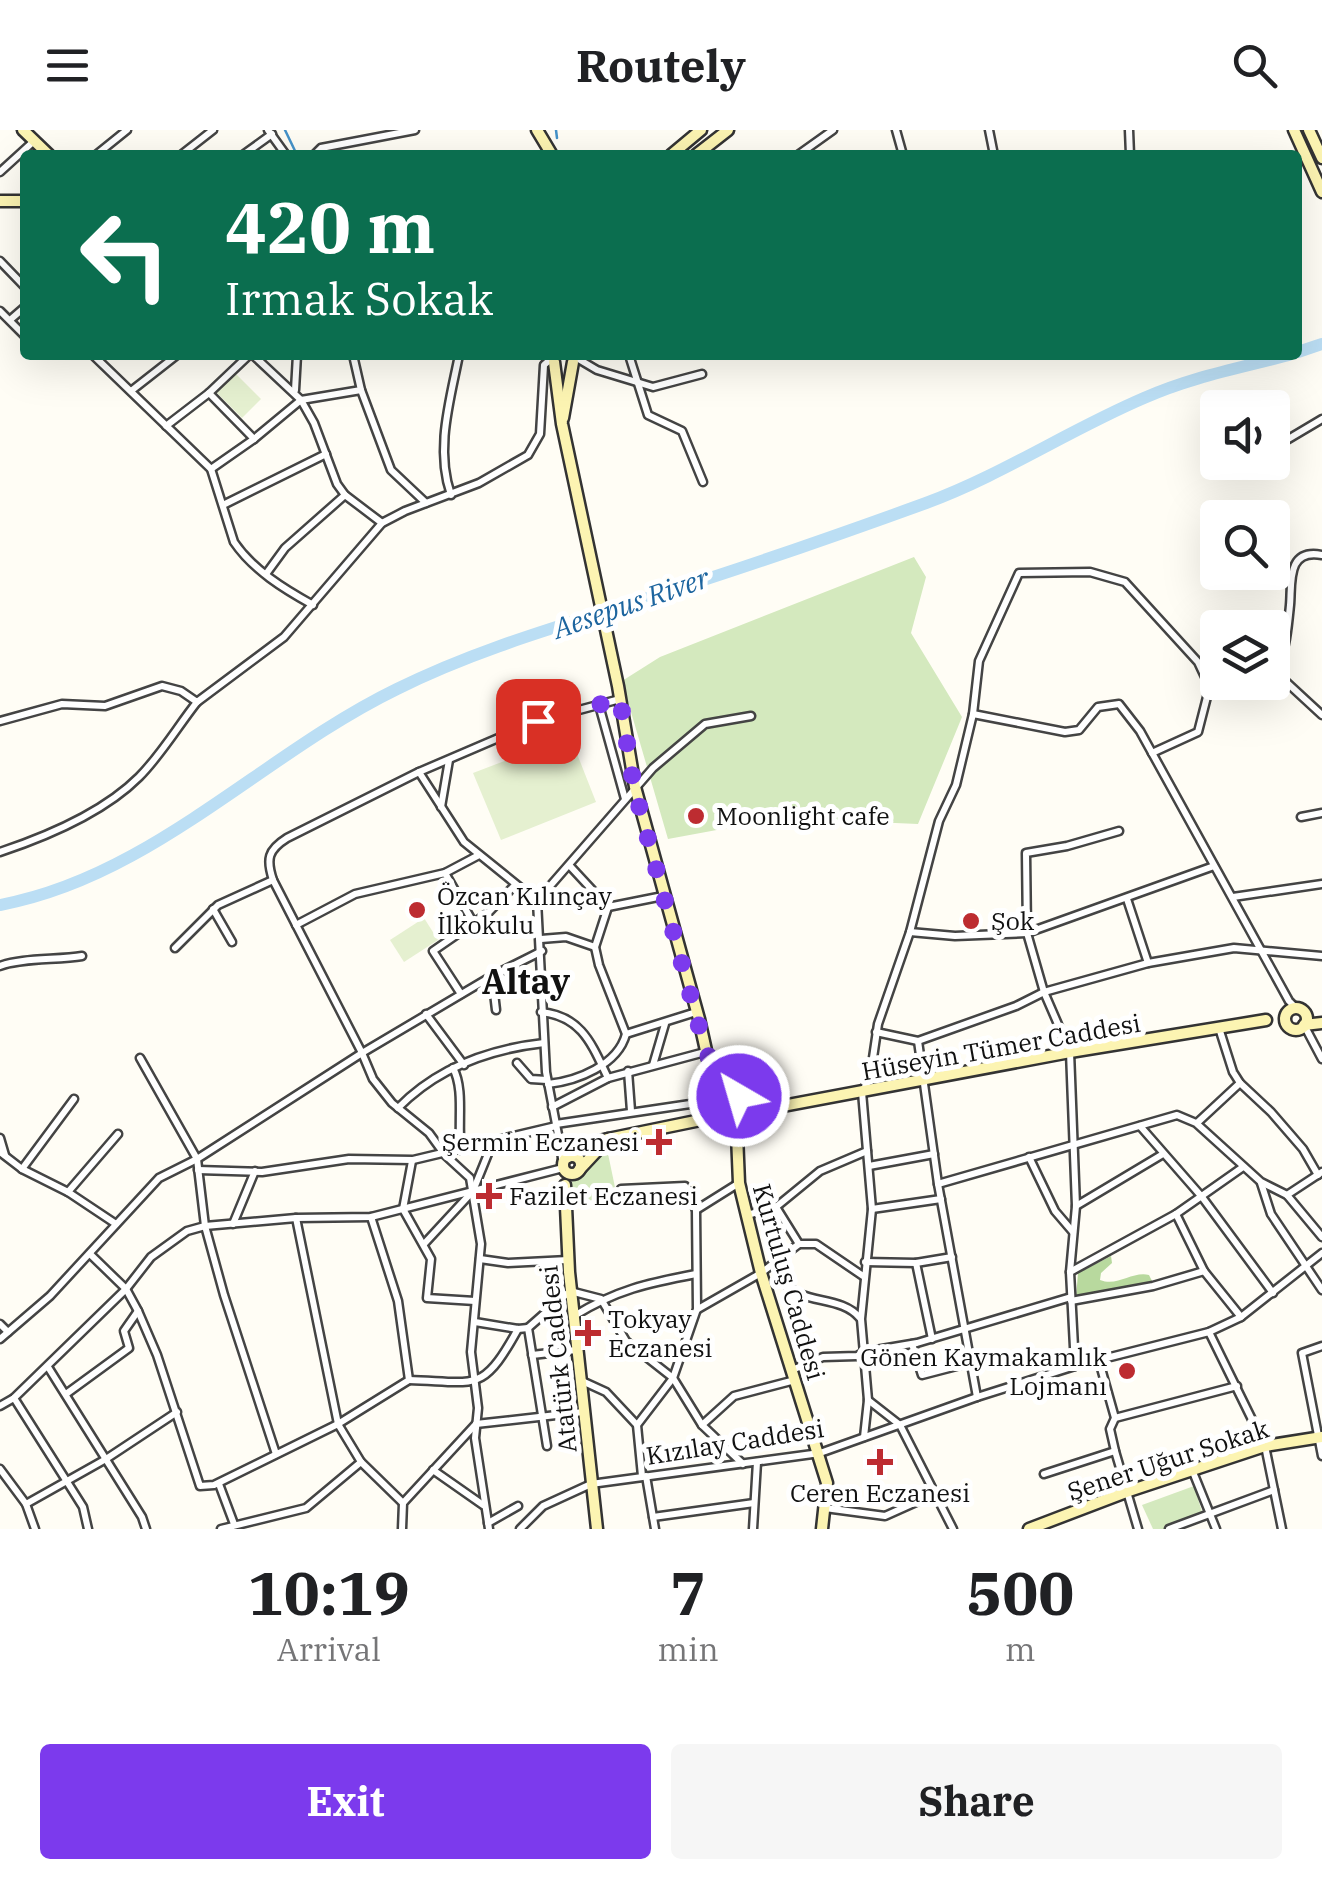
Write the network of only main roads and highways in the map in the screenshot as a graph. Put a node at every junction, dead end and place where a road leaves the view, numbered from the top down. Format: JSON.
{"nodes":[{"id":1,"x":24,"y":130,"type":"edge"},
{"id":2,"x":701,"y":130,"type":"edge"},
{"id":3,"x":728,"y":130,"type":"edge"},
{"id":4,"x":1294,"y":130,"type":"edge"},
{"id":5,"x":1309,"y":130,"type":"edge"},
{"id":6,"x":44,"y":150,"type":"edge"},
{"id":7,"x":677,"y":150,"type":"edge"},
{"id":8,"x":702,"y":150,"type":"edge"},
{"id":9,"x":1322,"y":158,"type":"edge"},
{"id":10,"x":1322,"y":192,"type":"edge"},
{"id":11,"x":553,"y":360,"type":"edge"},
{"id":12,"x":574,"y":360,"type":"edge"},
{"id":13,"x":562,"y":424,"type":"junction"},
{"id":14,"x":1322,"y":1021,"type":"edge"},
{"id":15,"x":706,"y":1052,"type":"junction"},
{"id":16,"x":743,"y":1104,"type":"junction"},
{"id":17,"x":724,"y":1111,"type":"junction"},
{"id":18,"x":608,"y":1139,"type":"junction"},
{"id":19,"x":568,"y":1166,"type":"junction"},
{"id":20,"x":1320,"y":1437,"type":"edge"},
{"id":21,"x":596,"y":1529,"type":"edge"},
{"id":22,"x":822,"y":1529,"type":"edge"},
{"id":23,"x":1029,"y":1529,"type":"edge"}],
"edges":[{"from":1,"to":6,"type":"main road"},
{"from":2,"to":7,"type":"main road"},
{"from":3,"to":8,"type":"main road"},
{"from":4,"to":10,"type":"main road"},
{"from":5,"to":9,"type":"main road"},
{"from":11,"to":13,"type":"main road","name":"Kurtuluş Caddesi"},
{"from":12,"to":13,"type":"main road"},
{"from":13,"to":15,"type":"main road","name":"Kurtuluş Caddesi"},
{"from":14,"to":16,"type":"main road","name":"Hüseyin Tümer Caddesi"},
{"from":15,"to":16,"type":"main road"},
{"from":15,"to":17,"type":"main road","name":"Kurtuluş Caddesi"},
{"from":16,"to":17,"type":"main road","name":"Hüseyin Tümer Caddesi"},
{"from":16,"to":17,"type":"main road"},
{"from":17,"to":18,"type":"main road"},
{"from":17,"to":22,"type":"main road","name":"Kurtuluş Caddesi"},
{"from":18,"to":19,"type":"main road"},
{"from":18,"to":19,"type":"main road"},
{"from":19,"to":21,"type":"main road","name":"Atatürk Caddesi"},
{"from":20,"to":23,"type":"main road","name":"Şener Uğur Sokak"}]}
